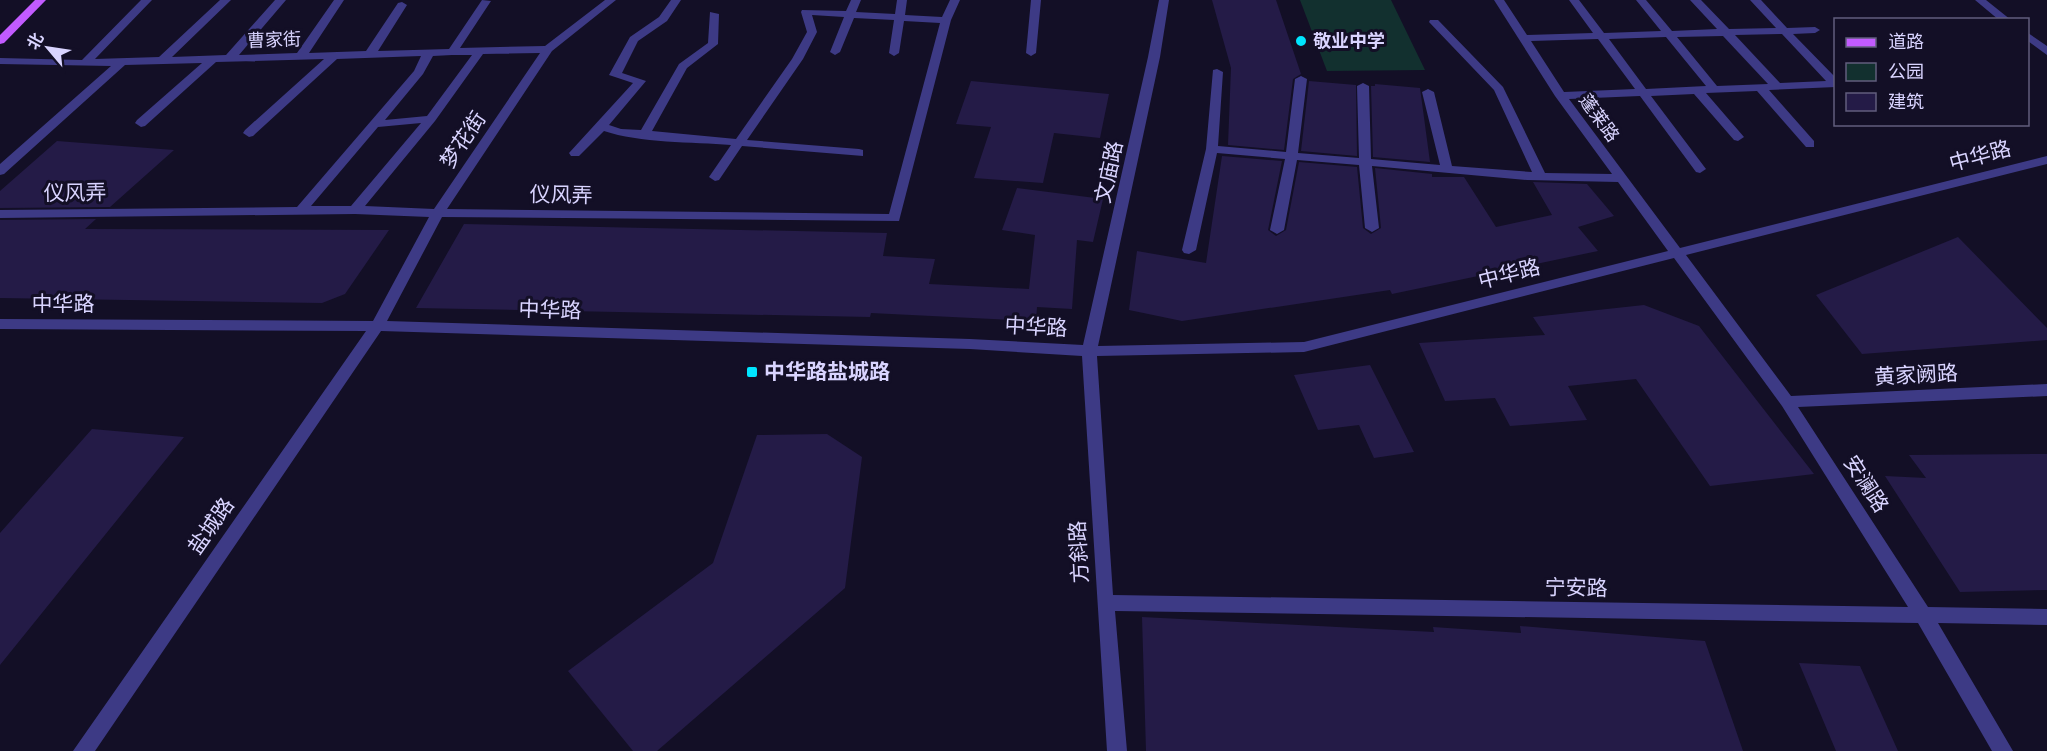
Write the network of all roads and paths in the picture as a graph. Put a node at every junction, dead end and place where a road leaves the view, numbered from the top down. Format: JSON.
{"nodes":[{"id":1,"x":41,"y":0,"type":"edge"},
{"id":2,"x":147,"y":0,"type":"edge"},
{"id":3,"x":226,"y":0,"type":"edge"},
{"id":4,"x":281,"y":0,"type":"edge"},
{"id":5,"x":339,"y":0,"type":"edge"},
{"id":6,"x":611,"y":0,"type":"edge"},
{"id":7,"x":676,"y":0,"type":"edge"},
{"id":8,"x":856,"y":0,"type":"edge"},
{"id":9,"x":902,"y":0,"type":"edge"},
{"id":10,"x":955,"y":0,"type":"edge"},
{"id":11,"x":1036,"y":0,"type":"edge"},
{"id":12,"x":1164,"y":0,"type":"edge"},
{"id":13,"x":1499,"y":0,"type":"edge"},
{"id":14,"x":1574,"y":0,"type":"edge"},
{"id":15,"x":1641,"y":0,"type":"edge"},
{"id":16,"x":1695,"y":0,"type":"edge"},
{"id":17,"x":1755,"y":0,"type":"edge"},
{"id":18,"x":1980,"y":0,"type":"edge"},
{"id":19,"x":486,"y":1,"type":"edge"},
{"id":20,"x":402,"y":5,"type":"dead end"},
{"id":21,"x":714,"y":14,"type":"dead end"},
{"id":22,"x":852,"y":15,"type":"junction"},
{"id":23,"x":900,"y":17,"type":"junction"},
{"id":24,"x":2003,"y":18,"type":"edge"},
{"id":25,"x":946,"y":20,"type":"junction"},
{"id":26,"x":1434,"y":21,"type":"dead end"},
{"id":27,"x":1815,"y":30,"type":"dead end"},
{"id":28,"x":1785,"y":31,"type":"junction"},
{"id":29,"x":1726,"y":33,"type":"junction"},
{"id":30,"x":1668,"y":34,"type":"junction"},
{"id":31,"x":1601,"y":36,"type":"junction"},
{"id":32,"x":2029,"y":37,"type":"edge"},
{"id":33,"x":1524,"y":38,"type":"junction"},
{"id":34,"x":0,"y":41,"type":"edge"},
{"id":35,"x":548,"y":49,"type":"junction"},
{"id":36,"x":452,"y":51,"type":"junction"},
{"id":37,"x":480,"y":51,"type":"junction"},
{"id":38,"x":429,"y":52,"type":"junction"},
{"id":39,"x":836,"y":52,"type":"dead end"},
{"id":40,"x":2047,"y":52,"type":"edge"},
{"id":41,"x":894,"y":53,"type":"dead end"},
{"id":42,"x":1031,"y":53,"type":"dead end"},
{"id":43,"x":370,"y":54,"type":"junction"},
{"id":44,"x":335,"y":55,"type":"junction"},
{"id":45,"x":301,"y":56,"type":"junction"},
{"id":46,"x":230,"y":58,"type":"junction"},
{"id":47,"x":213,"y":59,"type":"junction"},
{"id":48,"x":163,"y":60,"type":"junction"},
{"id":49,"x":0,"y":61,"type":"edge"},
{"id":50,"x":123,"y":62,"type":"junction"},
{"id":51,"x":85,"y":63,"type":"junction"},
{"id":52,"x":1216,"y":72,"type":"dead end"},
{"id":53,"x":1301,"y":79,"type":"dead end"},
{"id":54,"x":1834,"y":83,"type":"edge"},
{"id":55,"x":1834,"y":84,"type":"edge"},
{"id":56,"x":1363,"y":86,"type":"dead end"},
{"id":57,"x":1777,"y":86,"type":"junction"},
{"id":58,"x":1760,"y":87,"type":"junction"},
{"id":59,"x":1714,"y":89,"type":"junction"},
{"id":60,"x":1697,"y":90,"type":"junction"},
{"id":61,"x":1428,"y":92,"type":"dead end"},
{"id":62,"x":1643,"y":93,"type":"junction"},
{"id":63,"x":1561,"y":96,"type":"junction"},
{"id":64,"x":431,"y":119,"type":"junction"},
{"id":65,"x":141,"y":123,"type":"dead end"},
{"id":66,"x":374,"y":124,"type":"junction"},
{"id":67,"x":602,"y":126,"type":"junction"},
{"id":68,"x":249,"y":133,"type":"dead end"},
{"id":69,"x":644,"y":135,"type":"junction"},
{"id":70,"x":1738,"y":137,"type":"dead end"},
{"id":71,"x":739,"y":144,"type":"junction"},
{"id":72,"x":1810,"y":144,"type":"dead end"},
{"id":73,"x":1212,"y":149,"type":"junction"},
{"id":74,"x":575,"y":153,"type":"dead end"},
{"id":75,"x":859,"y":153,"type":"dead end"},
{"id":76,"x":1293,"y":156,"type":"junction"},
{"id":77,"x":2047,"y":160,"type":"edge"},
{"id":78,"x":1365,"y":162,"type":"junction"},
{"id":79,"x":1447,"y":169,"type":"junction"},
{"id":80,"x":1700,"y":169,"type":"dead end"},
{"id":81,"x":0,"y":171,"type":"edge"},
{"id":82,"x":1540,"y":176,"type":"junction"},
{"id":83,"x":715,"y":177,"type":"dead end"},
{"id":84,"x":1621,"y":178,"type":"junction"},
{"id":85,"x":355,"y":210,"type":"junction"},
{"id":86,"x":300,"y":211,"type":"junction"},
{"id":87,"x":438,"y":213,"type":"junction"},
{"id":88,"x":0,"y":214,"type":"edge"},
{"id":89,"x":1372,"y":228,"type":"dead end"},
{"id":90,"x":1277,"y":230,"type":"dead end"},
{"id":91,"x":1189,"y":250,"type":"dead end"},
{"id":92,"x":1676,"y":253,"type":"junction"},
{"id":93,"x":0,"y":324,"type":"edge"},
{"id":94,"x":377,"y":326,"type":"junction"},
{"id":95,"x":1089,"y":351,"type":"junction"},
{"id":96,"x":2047,"y":390,"type":"edge"},
{"id":97,"x":1787,"y":402,"type":"junction"},
{"id":98,"x":1105,"y":603,"type":"junction"},
{"id":99,"x":1924,"y":616,"type":"junction"},
{"id":100,"x":2047,"y":617,"type":"edge"},
{"id":101,"x":83,"y":751,"type":"edge"},
{"id":102,"x":1117,"y":751,"type":"edge"},
{"id":103,"x":2003,"y":751,"type":"edge"}],
"edges":[{"from":1,"to":34,"type":"main road"},
{"from":2,"to":51,"type":"street"},
{"from":3,"to":48,"type":"street"},
{"from":4,"to":46,"type":"street"},
{"from":5,"to":45,"type":"street"},
{"from":6,"to":35,"type":"street","name":"梦花街"},
{"from":7,"to":67,"type":"street"},
{"from":8,"to":22,"type":"street"},
{"from":9,"to":23,"type":"street"},
{"from":10,"to":25,"type":"street","name":"仪风弄"},
{"from":11,"to":42,"type":"street"},
{"from":12,"to":95,"type":"street","name":"文庙路"},
{"from":13,"to":33,"type":"street","name":"蓬莱路"},
{"from":14,"to":31,"type":"street"},
{"from":15,"to":30,"type":"street"},
{"from":16,"to":29,"type":"street"},
{"from":17,"to":28,"type":"street"},
{"from":18,"to":24,"type":"street"},
{"from":19,"to":36,"type":"street"},
{"from":20,"to":43,"type":"street"},
{"from":21,"to":69,"type":"street"},
{"from":22,"to":23,"type":"street"},
{"from":22,"to":39,"type":"street"},
{"from":22,"to":71,"type":"street"},
{"from":23,"to":25,"type":"street"},
{"from":23,"to":41,"type":"street"},
{"from":25,"to":87,"type":"street","name":"仪风弄"},
{"from":26,"to":82,"type":"street"},
{"from":27,"to":28,"type":"street"},
{"from":28,"to":29,"type":"street"},
{"from":28,"to":54,"type":"street"},
{"from":29,"to":30,"type":"street"},
{"from":29,"to":57,"type":"street"},
{"from":30,"to":31,"type":"street"},
{"from":30,"to":59,"type":"street"},
{"from":31,"to":33,"type":"street"},
{"from":31,"to":62,"type":"street"},
{"from":32,"to":40,"type":"street"},
{"from":33,"to":63,"type":"street","name":"蓬莱路"},
{"from":35,"to":37,"type":"street","name":"曹家街"},
{"from":35,"to":87,"type":"street","name":"梦花街"},
{"from":36,"to":37,"type":"street","name":"曹家街"},
{"from":36,"to":38,"type":"street","name":"曹家街"},
{"from":37,"to":64,"type":"street"},
{"from":38,"to":43,"type":"street","name":"曹家街"},
{"from":38,"to":66,"type":"street"},
{"from":43,"to":44,"type":"street","name":"曹家街"},
{"from":44,"to":45,"type":"street","name":"曹家街"},
{"from":44,"to":68,"type":"street"},
{"from":45,"to":46,"type":"street","name":"曹家街"},
{"from":46,"to":47,"type":"street","name":"曹家街"},
{"from":47,"to":48,"type":"street","name":"曹家街"},
{"from":47,"to":65,"type":"street"},
{"from":48,"to":50,"type":"street","name":"曹家街"},
{"from":49,"to":51,"type":"street","name":"曹家街"},
{"from":50,"to":51,"type":"street","name":"曹家街"},
{"from":50,"to":81,"type":"street"},
{"from":52,"to":73,"type":"street"},
{"from":53,"to":76,"type":"street"},
{"from":55,"to":57,"type":"street"},
{"from":56,"to":78,"type":"street"},
{"from":57,"to":58,"type":"street"},
{"from":58,"to":59,"type":"street"},
{"from":58,"to":72,"type":"street"},
{"from":59,"to":60,"type":"street"},
{"from":60,"to":62,"type":"street"},
{"from":60,"to":70,"type":"street"},
{"from":61,"to":79,"type":"street"},
{"from":62,"to":63,"type":"street"},
{"from":62,"to":80,"type":"street"},
{"from":63,"to":84,"type":"street","name":"蓬莱路"},
{"from":64,"to":66,"type":"street"},
{"from":64,"to":85,"type":"street"},
{"from":66,"to":86,"type":"street"},
{"from":67,"to":69,"type":"street"},
{"from":67,"to":74,"type":"street"},
{"from":69,"to":71,"type":"street"},
{"from":71,"to":75,"type":"street"},
{"from":71,"to":83,"type":"street"},
{"from":73,"to":76,"type":"street"},
{"from":73,"to":91,"type":"street"},
{"from":76,"to":78,"type":"street"},
{"from":76,"to":90,"type":"street"},
{"from":77,"to":92,"type":"street","name":"中华路"},
{"from":78,"to":79,"type":"street"},
{"from":78,"to":89,"type":"street"},
{"from":79,"to":82,"type":"street"},
{"from":82,"to":84,"type":"street"},
{"from":84,"to":92,"type":"street","name":"蓬莱路"},
{"from":85,"to":86,"type":"street","name":"仪风弄"},
{"from":85,"to":87,"type":"street","name":"仪风弄"},
{"from":86,"to":88,"type":"street","name":"仪风弄"},
{"from":87,"to":94,"type":"street","name":"梦花街"},
{"from":92,"to":95,"type":"street","name":"中华路"},
{"from":92,"to":97,"type":"street","name":"安澜路"},
{"from":93,"to":94,"type":"street","name":"中华路"},
{"from":94,"to":95,"type":"street","name":"中华路"},
{"from":94,"to":101,"type":"street","name":"盐城路"},
{"from":95,"to":98,"type":"street","name":"方斜路"},
{"from":96,"to":97,"type":"street","name":"黄家阙路"},
{"from":97,"to":99,"type":"street","name":"安澜路"},
{"from":98,"to":99,"type":"street","name":"宁安路"},
{"from":98,"to":102,"type":"street","name":"方斜路"},
{"from":99,"to":100,"type":"street","name":"宁安路"},
{"from":99,"to":103,"type":"street","name":"安澜路"}]}
